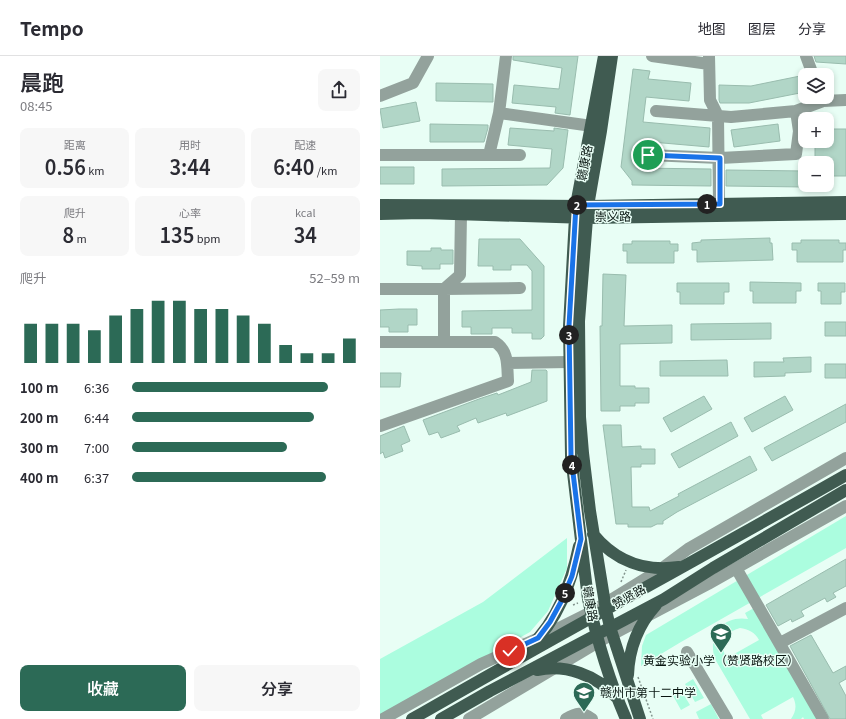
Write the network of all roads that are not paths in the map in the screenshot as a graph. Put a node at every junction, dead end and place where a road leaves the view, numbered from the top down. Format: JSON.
{"nodes":[{"id":1,"x":428,"y":56,"type":"edge"},
{"id":2,"x":506,"y":56,"type":"edge"},
{"id":3,"x":604,"y":56,"type":"edge"},
{"id":4,"x":612,"y":56,"type":"edge"},
{"id":5,"x":652,"y":56,"type":"edge"},
{"id":6,"x":806,"y":56,"type":"edge"},
{"id":7,"x":709,"y":60,"type":"edge"},
{"id":8,"x":810,"y":68,"type":"edge"},
{"id":9,"x":380,"y":96,"type":"edge"},
{"id":10,"x":834,"y":100,"type":"edge"},
{"id":11,"x":846,"y":100,"type":"edge"},
{"id":12,"x":811,"y":104,"type":"edge"},
{"id":13,"x":656,"y":111,"type":"dead end"},
{"id":14,"x":796,"y":111,"type":"junction"},
{"id":15,"x":499,"y":113,"type":"junction"},
{"id":16,"x":718,"y":116,"type":"junction"},
{"id":17,"x":592,"y":126,"type":"junction"},
{"id":18,"x":380,"y":155,"type":"edge"},
{"id":19,"x":489,"y":155,"type":"junction"},
{"id":20,"x":520,"y":155,"type":"dead end"},
{"id":21,"x":648,"y":155,"type":"dead end"},
{"id":22,"x":720,"y":158,"type":"junction"},
{"id":23,"x":846,"y":202,"type":"edge"},
{"id":24,"x":720,"y":204,"type":"junction"},
{"id":25,"x":380,"y":205,"type":"edge"},
{"id":26,"x":582,"y":211,"type":"junction"},
{"id":27,"x":380,"y":214,"type":"edge"},
{"id":28,"x":461,"y":214,"type":"junction"},
{"id":29,"x":846,"y":214,"type":"edge"},
{"id":30,"x":520,"y":288,"type":"dead end"},
{"id":31,"x":380,"y":289,"type":"edge"},
{"id":32,"x":444,"y":289,"type":"junction"},
{"id":33,"x":444,"y":341,"type":"junction"},
{"id":34,"x":380,"y":342,"type":"edge"},
{"id":35,"x":569,"y":362,"type":"junction"},
{"id":36,"x":507,"y":363,"type":"junction"},
{"id":37,"x":380,"y":426,"type":"edge"},
{"id":38,"x":846,"y":458,"type":"edge"},
{"id":39,"x":846,"y":475,"type":"edge"},
{"id":40,"x":846,"y":490,"type":"edge"},
{"id":41,"x":846,"y":506,"type":"edge"},
{"id":42,"x":592,"y":534,"type":"junction"},
{"id":43,"x":581,"y":539,"type":"junction"},
{"id":44,"x":690,"y":564,"type":"junction"},
{"id":45,"x":736,"y":568,"type":"junction"},
{"id":46,"x":661,"y":569,"type":"junction"},
{"id":47,"x":664,"y":599,"type":"junction"},
{"id":48,"x":606,"y":607,"type":"junction"},
{"id":49,"x":846,"y":608,"type":"edge"},
{"id":50,"x":648,"y":614,"type":"junction"},
{"id":51,"x":591,"y":615,"type":"junction"},
{"id":52,"x":611,"y":630,"type":"junction"},
{"id":53,"x":538,"y":638,"type":"junction"},
{"id":54,"x":597,"y":638,"type":"junction"},
{"id":55,"x":780,"y":643,"type":"junction"},
{"id":56,"x":687,"y":652,"type":"dead end"},
{"id":57,"x":505,"y":665,"type":"junction"},
{"id":58,"x":553,"y":668,"type":"junction"},
{"id":59,"x":522,"y":675,"type":"junction"},
{"id":60,"x":631,"y":694,"type":"junction"},
{"id":61,"x":617,"y":699,"type":"junction"},
{"id":62,"x":383,"y":719,"type":"edge"},
{"id":63,"x":412,"y":719,"type":"edge"},
{"id":64,"x":442,"y":719,"type":"edge"},
{"id":65,"x":468,"y":719,"type":"edge"},
{"id":66,"x":566,"y":719,"type":"edge"},
{"id":67,"x":592,"y":719,"type":"edge"},
{"id":68,"x":626,"y":719,"type":"edge"},
{"id":69,"x":640,"y":719,"type":"edge"},
{"id":70,"x":727,"y":719,"type":"edge"},
{"id":71,"x":823,"y":719,"type":"edge"}],
"edges":[{"from":1,"to":9,"type":"street"},
{"from":2,"to":15,"type":"street"},
{"from":3,"to":17,"type":"main road","name":"赣康路"},
{"from":4,"to":26,"type":"main road","name":"赣康路"},
{"from":5,"to":7,"type":"street"},
{"from":6,"to":8,"type":"street"},
{"from":7,"to":16,"type":"street"},
{"from":10,"to":11,"type":"street"},
{"from":12,"to":14,"type":"street"},
{"from":13,"to":16,"type":"street"},
{"from":14,"to":16,"type":"street"},
{"from":14,"to":22,"type":"street"},
{"from":15,"to":17,"type":"street"},
{"from":15,"to":19,"type":"street"},
{"from":16,"to":22,"type":"street"},
{"from":17,"to":26,"type":"main road","name":"赣康路"},
{"from":18,"to":19,"type":"street"},
{"from":19,"to":20,"type":"street"},
{"from":21,"to":22,"type":"street"},
{"from":22,"to":24,"type":"street"},
{"from":23,"to":24,"type":"main road","name":"崇义路"},
{"from":24,"to":26,"type":"main road","name":"崇义路"},
{"from":25,"to":26,"type":"main road","name":"崇义路"},
{"from":26,"to":28,"type":"main road","name":"崇义路"},
{"from":26,"to":29,"type":"main road","name":"崇义路"},
{"from":26,"to":35,"type":"main road","name":"赣康路"},
{"from":26,"to":42,"type":"main road","name":"赣康路"},
{"from":27,"to":28,"type":"main road","name":"崇义路"},
{"from":28,"to":32,"type":"street"},
{"from":30,"to":32,"type":"street"},
{"from":31,"to":32,"type":"street"},
{"from":32,"to":33,"type":"street"},
{"from":33,"to":34,"type":"street"},
{"from":33,"to":36,"type":"street"},
{"from":35,"to":36,"type":"street"},
{"from":35,"to":43,"type":"main road","name":"赣康路"},
{"from":36,"to":37,"type":"street"},
{"from":38,"to":46,"type":"street"},
{"from":39,"to":44,"type":"main road","name":"赞贤路"},
{"from":40,"to":47,"type":"main road","name":"赞贤路"},
{"from":41,"to":45,"type":"street"},
{"from":42,"to":46,"type":"main road"},
{"from":42,"to":48,"type":"main road","name":"赣康路"},
{"from":43,"to":51,"type":"main road","name":"赣康路"},
{"from":43,"to":53,"type":"main road"},
{"from":44,"to":46,"type":"main road"},
{"from":44,"to":48,"type":"main road","name":"赞贤路"},
{"from":45,"to":50,"type":"street"},
{"from":45,"to":55,"type":"street"},
{"from":46,"to":48,"type":"street"},
{"from":47,"to":50,"type":"main road"},
{"from":47,"to":52,"type":"main road","name":"赞贤路"},
{"from":48,"to":51,"type":"street"},
{"from":48,"to":52,"type":"main road","name":"赣康路"},
{"from":49,"to":55,"type":"street"},
{"from":50,"to":52,"type":"street"},
{"from":50,"to":60,"type":"main road"},
{"from":51,"to":53,"type":"street"},
{"from":51,"to":54,"type":"main road","name":"赣康路"},
{"from":51,"to":57,"type":"main road"},
{"from":52,"to":54,"type":"main road","name":"赞贤路"},
{"from":52,"to":60,"type":"main road","name":"赣康路"},
{"from":53,"to":57,"type":"main road"},
{"from":53,"to":62,"type":"street"},
{"from":54,"to":58,"type":"street"},
{"from":54,"to":59,"type":"main road","name":"赞贤路"},
{"from":54,"to":61,"type":"main road","name":"赣康路"},
{"from":55,"to":71,"type":"street"},
{"from":56,"to":70,"type":"street"},
{"from":57,"to":63,"type":"main road"},
{"from":58,"to":59,"type":"main road"},
{"from":58,"to":61,"type":"main road"},
{"from":58,"to":65,"type":"street"},
{"from":59,"to":64,"type":"main road","name":"赞贤路"},
{"from":60,"to":69,"type":"main road","name":"赣康路"},
{"from":61,"to":68,"type":"main road","name":"赣康路"},
{"from":66,"to":67,"type":"street"}]}
